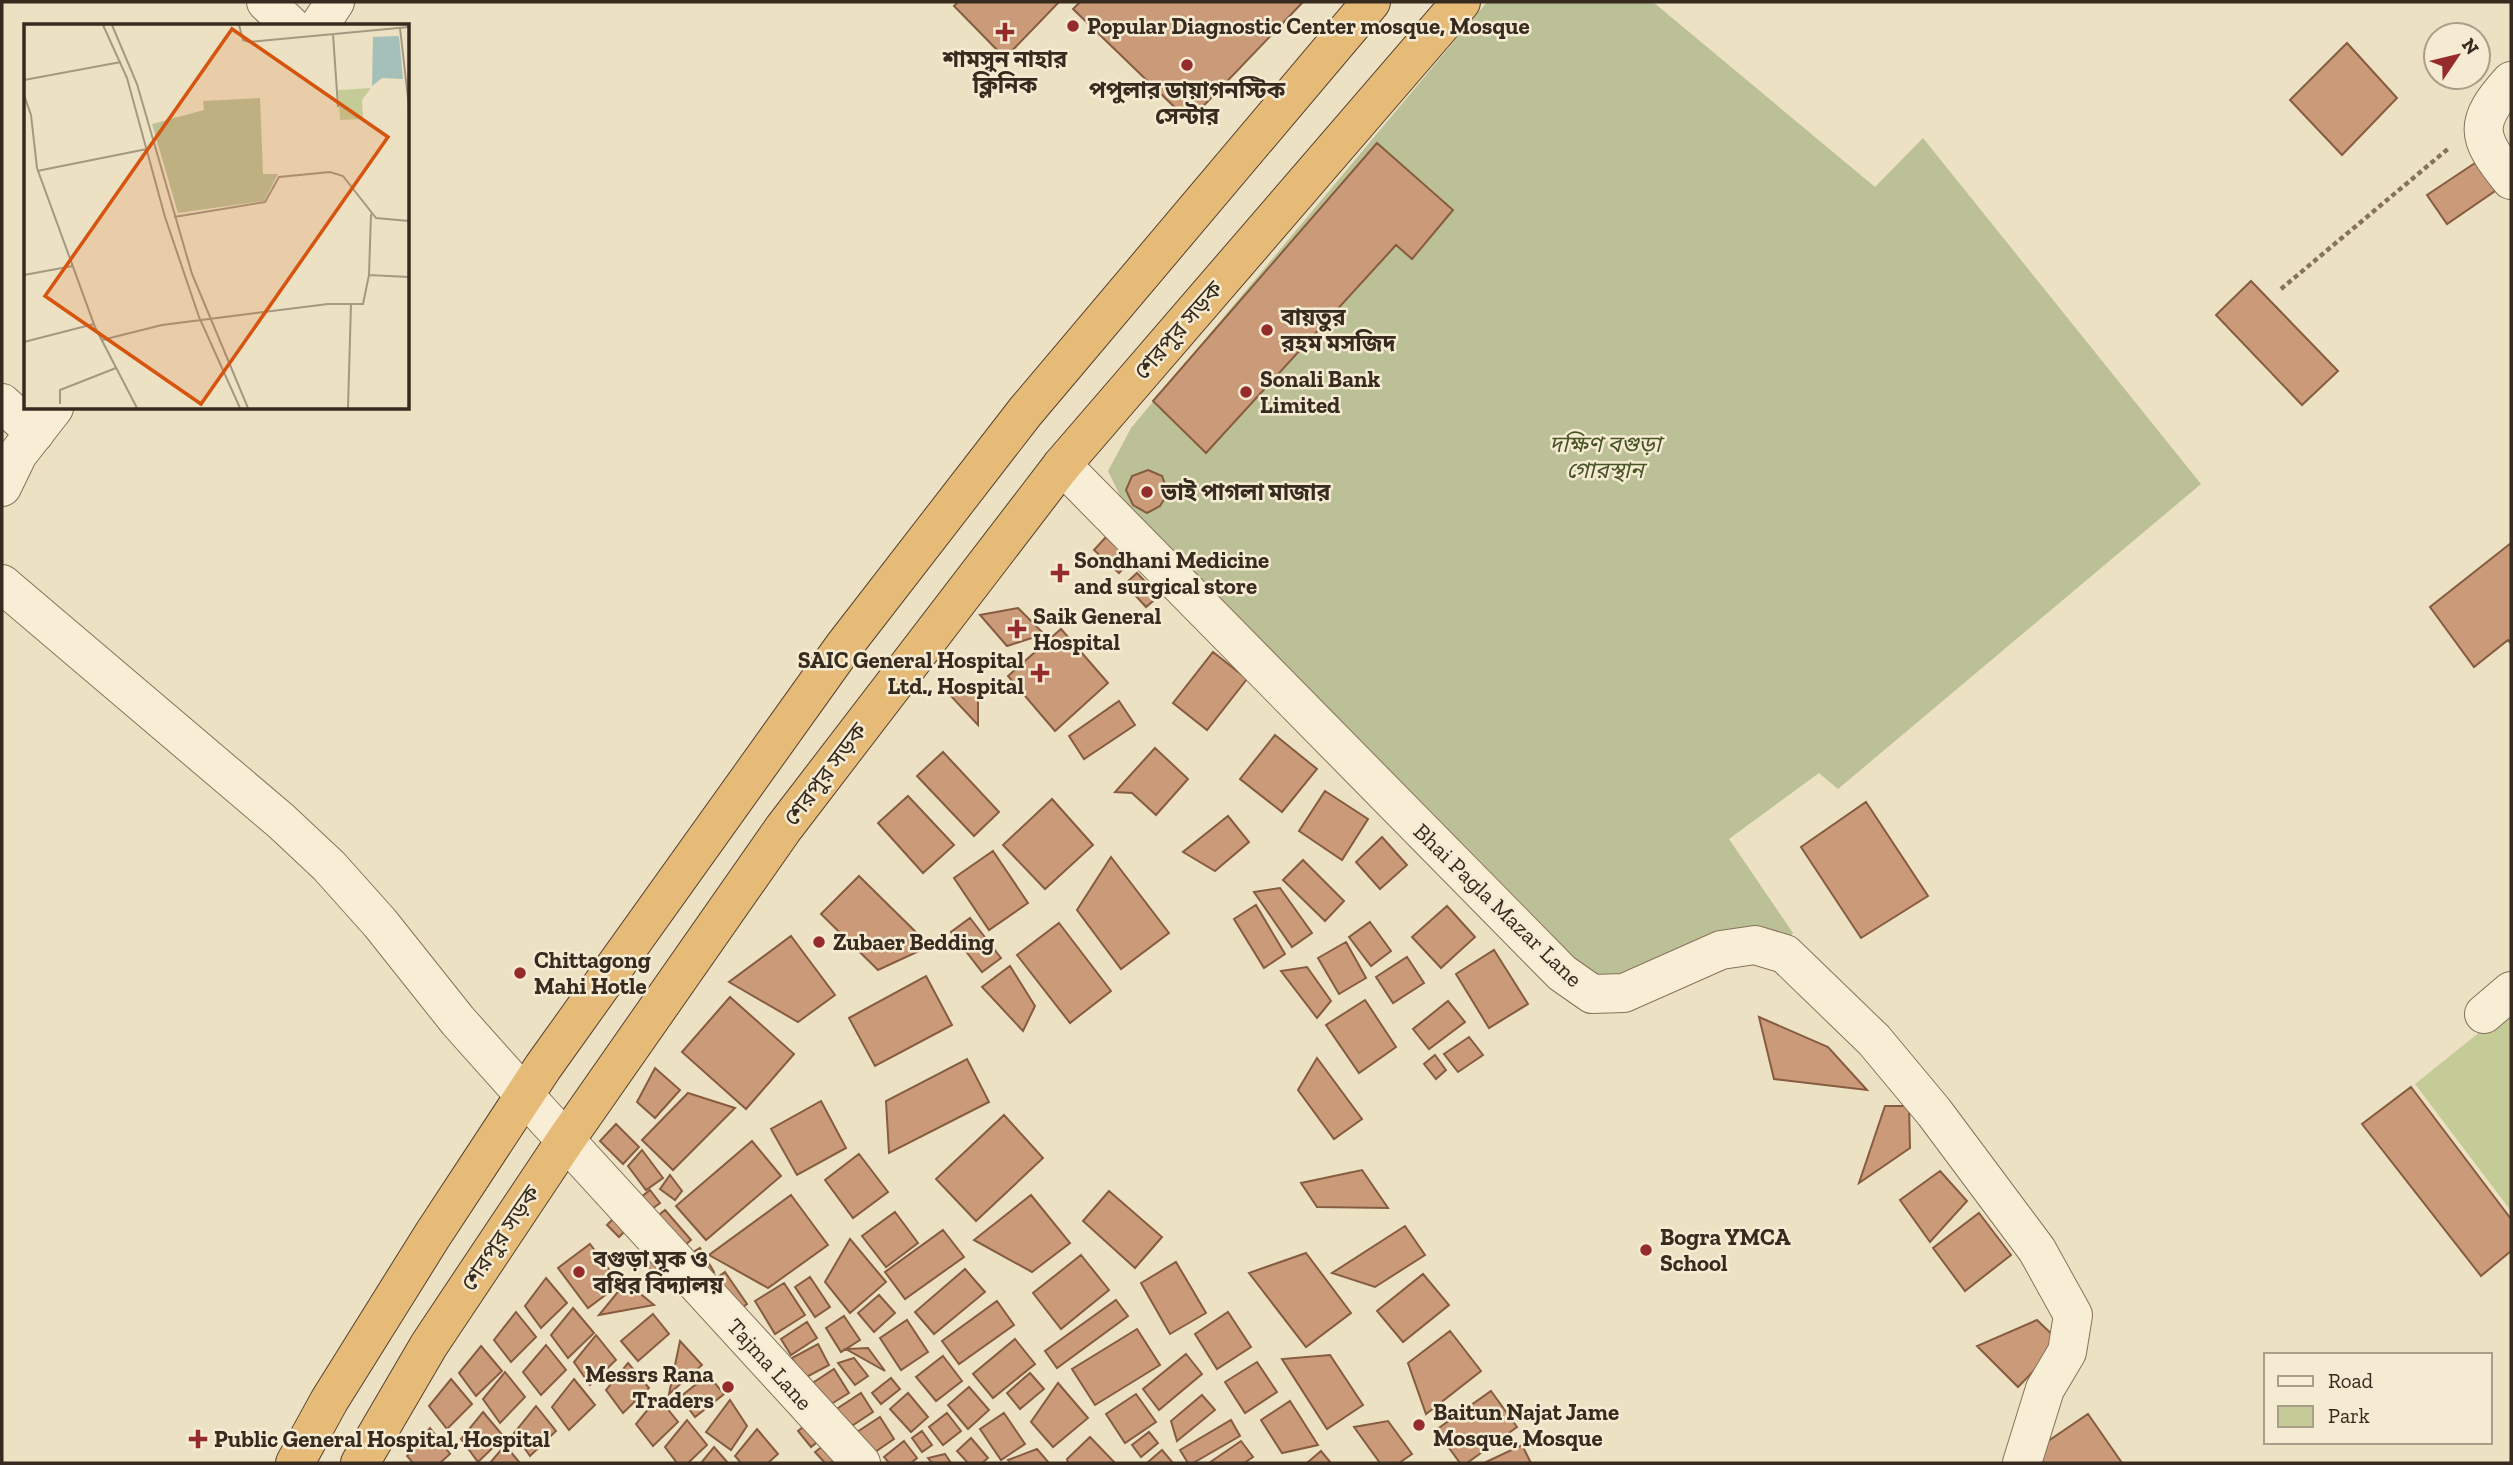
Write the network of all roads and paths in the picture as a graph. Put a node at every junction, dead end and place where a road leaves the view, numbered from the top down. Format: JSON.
{"nodes":[{"id":1,"x":266,"y":2,"type":"edge"},
{"id":2,"x":335,"y":2,"type":"edge"},
{"id":3,"x":1371,"y":2,"type":"edge"},
{"id":4,"x":1461,"y":2,"type":"edge"},
{"id":5,"x":289,"y":24,"type":"edge"},
{"id":6,"x":320,"y":24,"type":"edge"},
{"id":7,"x":2511,"y":80,"type":"edge"},
{"id":8,"x":2484,"y":118,"type":"junction"},
{"id":9,"x":2511,"y":180,"type":"edge"},
{"id":10,"x":2281,"y":289,"type":"dead end"},
{"id":11,"x":2,"y":403,"type":"edge"},
{"id":12,"x":45,"y":420,"type":"edge"},
{"id":13,"x":1062,"y":465,"type":"junction"},
{"id":14,"x":2,"y":487,"type":"edge"},
{"id":15,"x":2,"y":584,"type":"edge"},
{"id":16,"x":525,"y":1096,"type":"junction"},
{"id":17,"x":565,"y":1141,"type":"junction"},
{"id":18,"x":295,"y":1463,"type":"edge"},
{"id":19,"x":360,"y":1463,"type":"edge"},
{"id":20,"x":861,"y":1463,"type":"edge"},
{"id":21,"x":2022,"y":1463,"type":"edge"}],
"edges":[{"from":1,"to":5,"type":"street"},
{"from":2,"to":6,"type":"street"},
{"from":3,"to":16,"type":"highway"},
{"from":4,"to":13,"type":"highway","name":"শেরপুর সড়ক"},
{"from":7,"to":8,"type":"street"},
{"from":8,"to":9,"type":"street"},
{"from":8,"to":10,"type":"path"},
{"from":11,"to":12,"type":"street"},
{"from":12,"to":14,"type":"street"},
{"from":13,"to":17,"type":"highway","name":"শেরপুর সড়ক"},
{"from":13,"to":21,"type":"street","name":"Bhai Pagla Mazar Lane"},
{"from":15,"to":16,"type":"street","name":"Tajma Lane"},
{"from":16,"to":17,"type":"street","name":"Tajma Lane"},
{"from":16,"to":18,"type":"highway"},
{"from":17,"to":19,"type":"highway","name":"শেরপুর সড়ক"},
{"from":17,"to":20,"type":"street","name":"Tajma Lane"}]}
